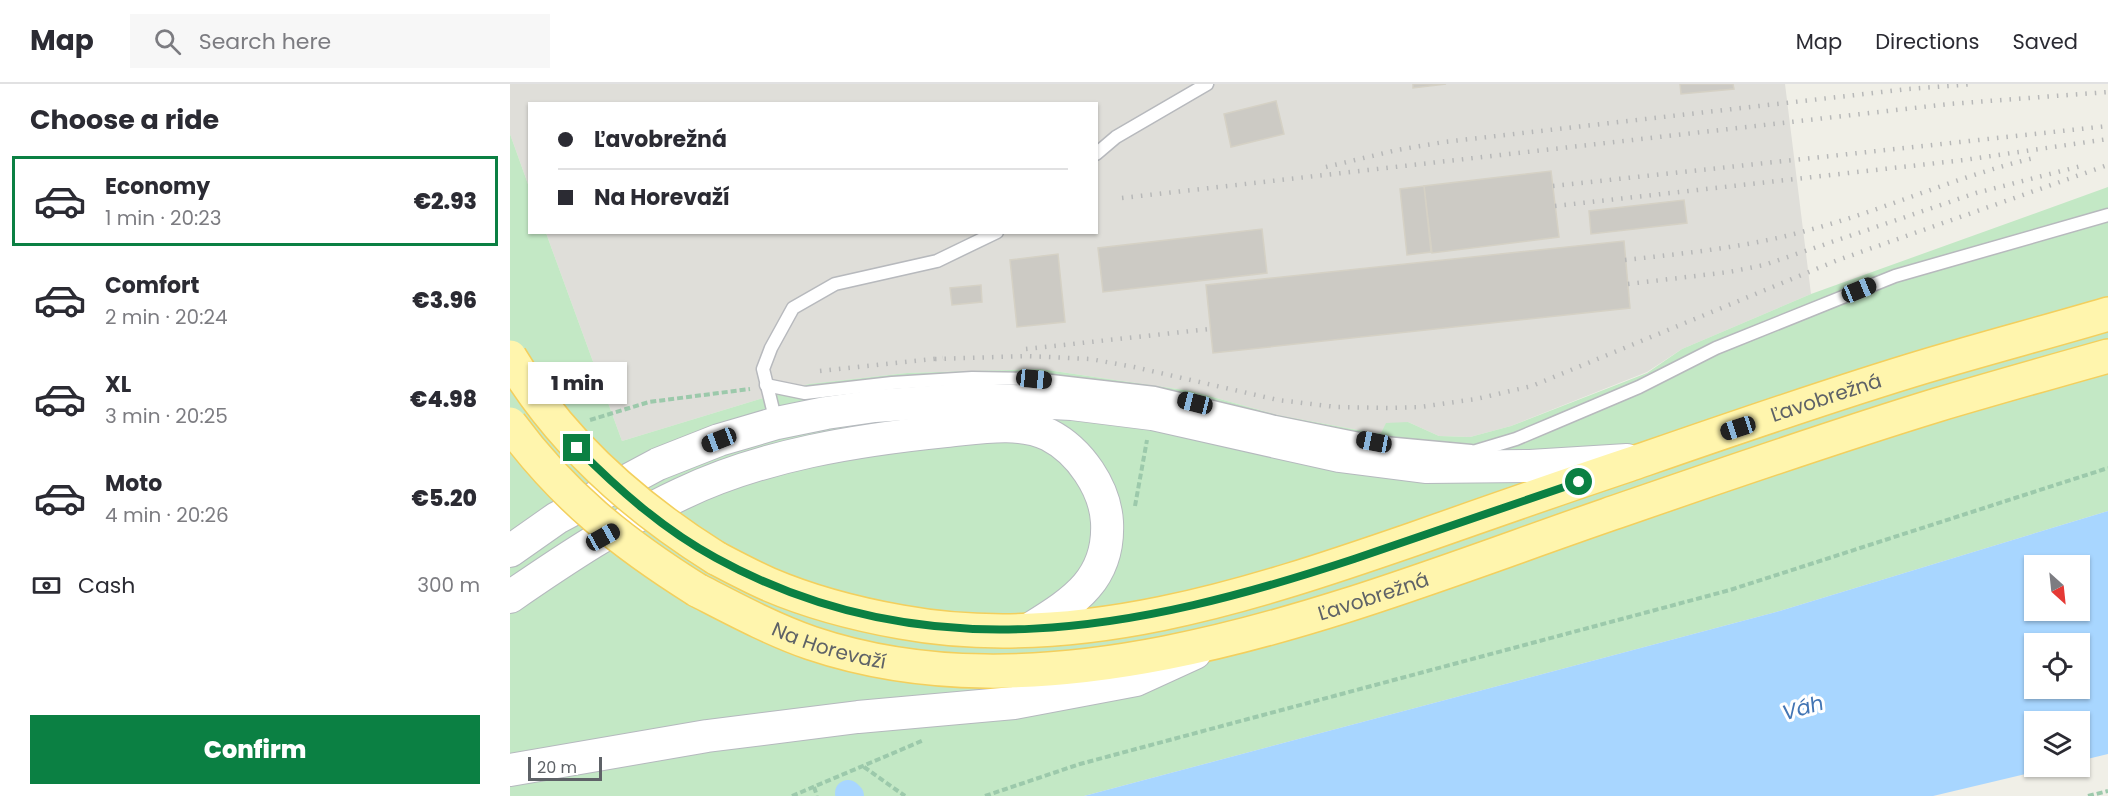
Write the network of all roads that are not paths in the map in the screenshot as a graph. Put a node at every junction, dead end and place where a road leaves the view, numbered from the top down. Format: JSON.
{"nodes":[{"id":1,"x":1208,"y":84,"type":"edge"},
{"id":2,"x":1098,"y":152,"type":"edge"},
{"id":3,"x":2108,"y":215,"type":"edge"},
{"id":4,"x":993,"y":234,"type":"edge"},
{"id":5,"x":2108,"y":314,"type":"edge"},
{"id":6,"x":2108,"y":356,"type":"edge"},
{"id":7,"x":510,"y":357,"type":"edge"},
{"id":8,"x":766,"y":386,"type":"junction"},
{"id":9,"x":777,"y":423,"type":"junction"},
{"id":10,"x":510,"y":424,"type":"edge"},
{"id":11,"x":1646,"y":458,"type":"junction"},
{"id":12,"x":510,"y":550,"type":"edge"},
{"id":13,"x":510,"y":597,"type":"edge"},
{"id":14,"x":1030,"y":629,"type":"junction"},
{"id":15,"x":1221,"y":641,"type":"junction"},
{"id":16,"x":510,"y":770,"type":"edge"}],
"edges":[{"from":1,"to":2,"type":"lane"},
{"from":3,"to":8,"type":"lane"},
{"from":4,"to":8,"type":"lane"},
{"from":5,"to":11,"type":"main road","name":"Ľavobrežná"},
{"from":6,"to":15,"type":"main road","name":"Ľavobrežná"},
{"from":7,"to":14,"type":"main road","name":"Ľavobrežná","bridge":true},
{"from":8,"to":9,"type":"lane"},
{"from":9,"to":11,"type":"main road"},
{"from":9,"to":12,"type":"main road"},
{"from":10,"to":15,"type":"main road","name":"Na Horevaží","bridge":true},
{"from":11,"to":14,"type":"main road","name":"Ľavobrežná"},
{"from":13,"to":14,"type":"main road"},
{"from":15,"to":16,"type":"main road"}]}
